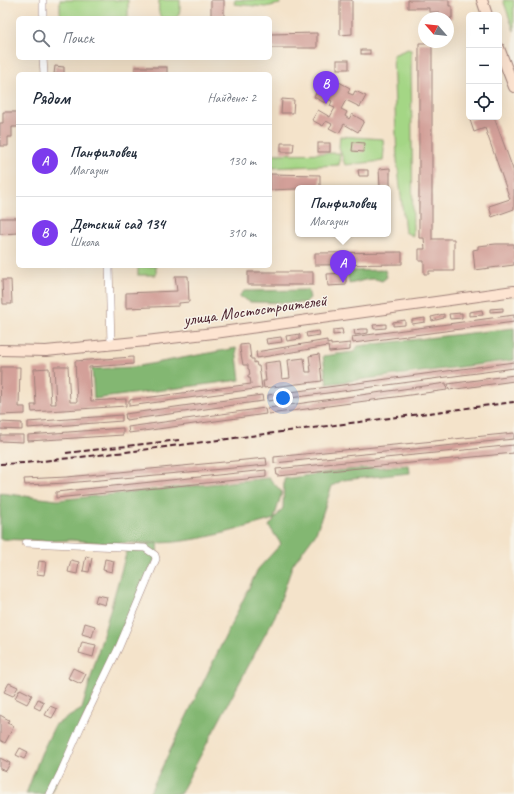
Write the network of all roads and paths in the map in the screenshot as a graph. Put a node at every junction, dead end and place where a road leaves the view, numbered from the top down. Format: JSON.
{"nodes":[{"id":1,"x":42,"y":0,"type":"edge"},
{"id":2,"x":482,"y":0,"type":"edge"},
{"id":3,"x":486,"y":12,"type":"edge"},
{"id":4,"x":43,"y":16,"type":"edge"},
{"id":5,"x":502,"y":56,"type":"edge"},
{"id":6,"x":43,"y":60,"type":"edge"},
{"id":7,"x":44,"y":72,"type":"edge"},
{"id":8,"x":514,"y":87,"type":"edge"},
{"id":9,"x":109,"y":268,"type":"edge"},
{"id":10,"x":514,"y":291,"type":"edge"},
{"id":11,"x":111,"y":344,"type":"junction"},
{"id":12,"x":0,"y":350,"type":"edge"},
{"id":13,"x":26,"y":543,"type":"dead end"},
{"id":14,"x":50,"y":794,"type":"edge"}],
"edges":[{"from":1,"to":4,"type":"street"},
{"from":2,"to":3,"type":"main road"},
{"from":5,"to":8,"type":"main road"},
{"from":6,"to":7,"type":"street"},
{"from":9,"to":11,"type":"street"},
{"from":10,"to":11,"type":"main road","name":"улица Мостостроителей"},
{"from":11,"to":12,"type":"main road","name":"улица Мостостроителей"},
{"from":13,"to":14,"type":"street"}]}
